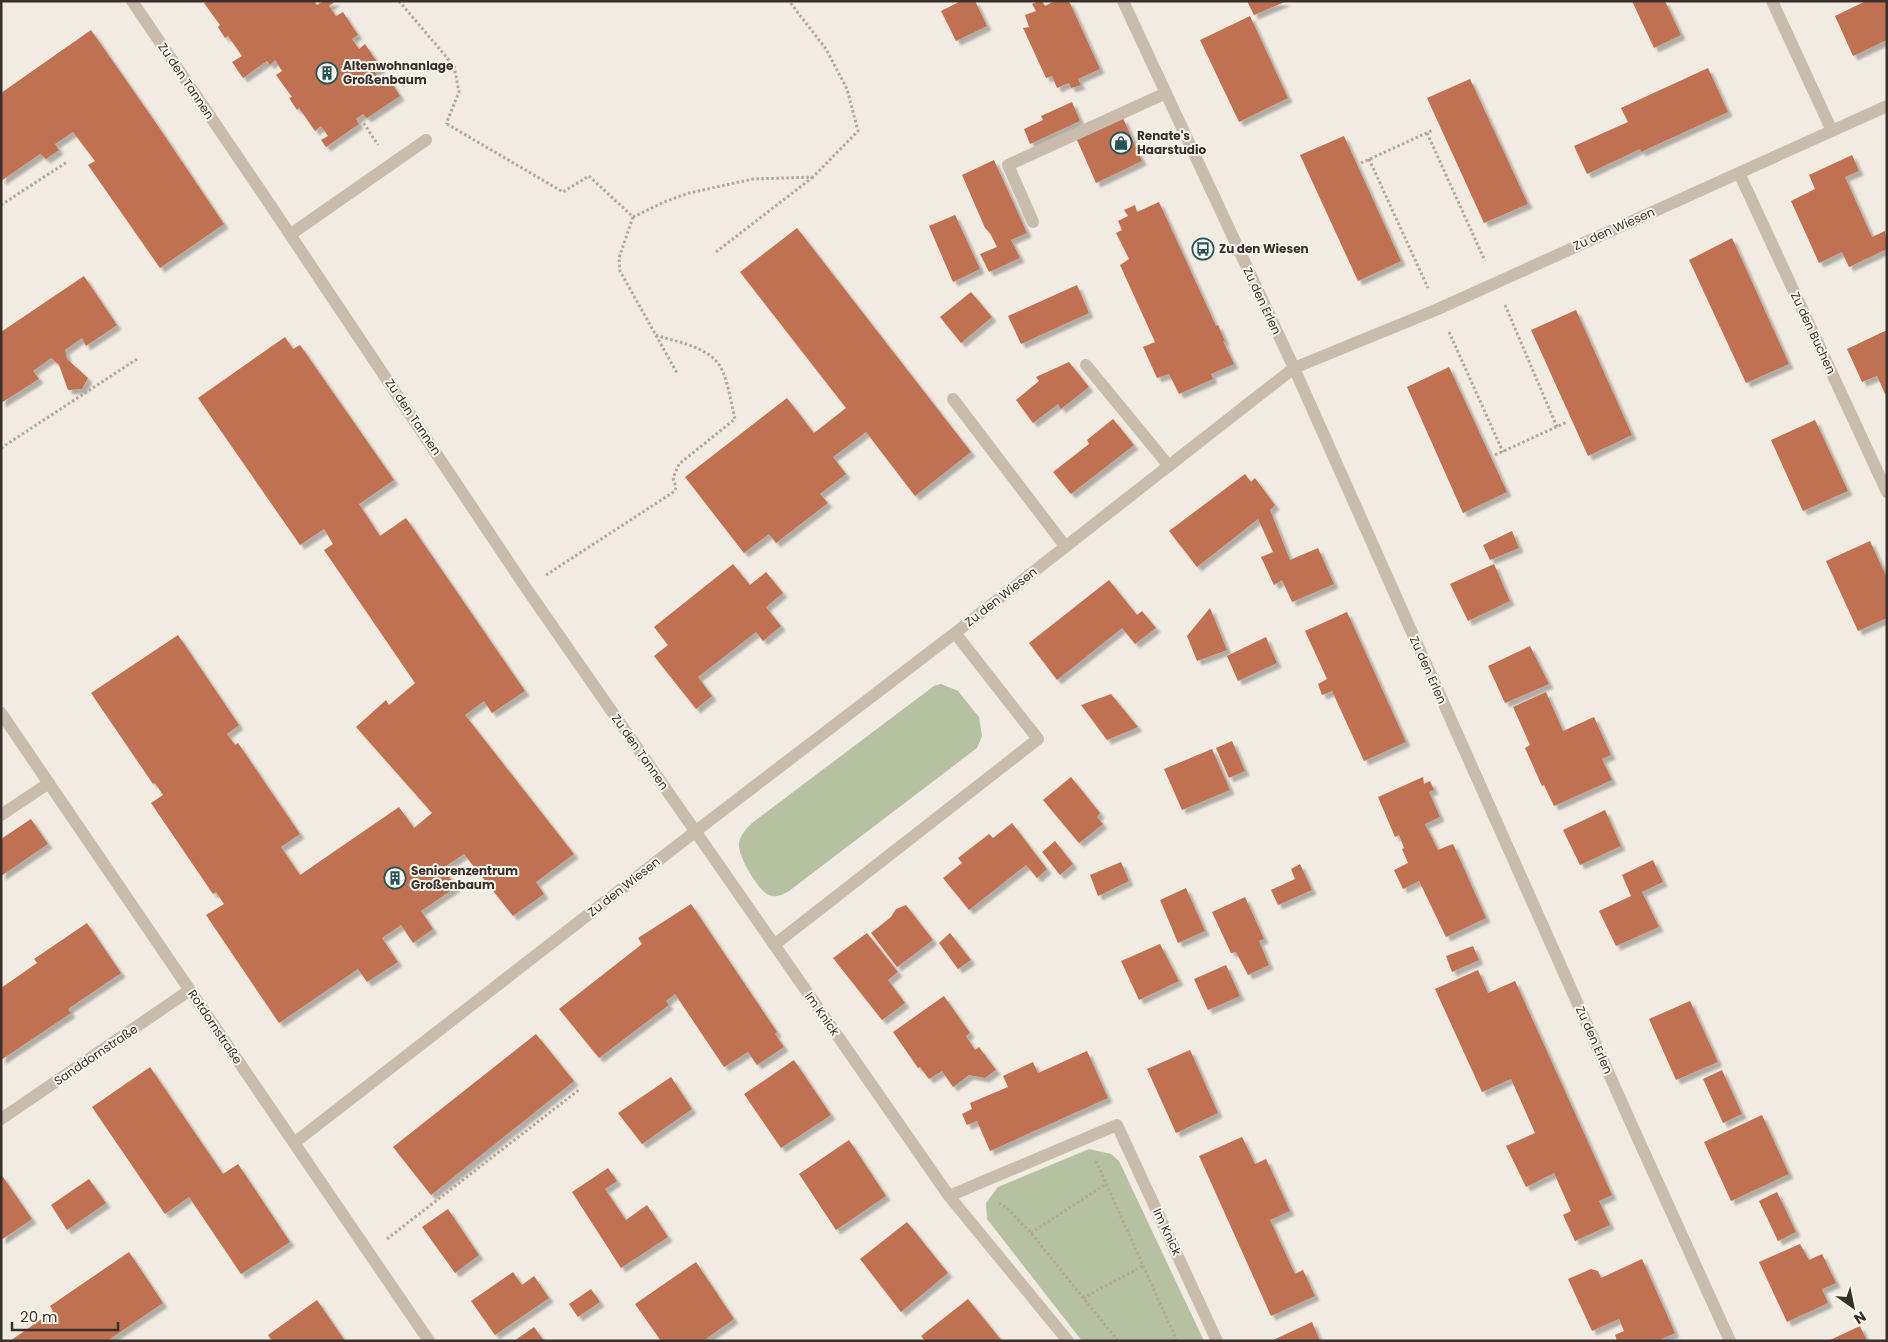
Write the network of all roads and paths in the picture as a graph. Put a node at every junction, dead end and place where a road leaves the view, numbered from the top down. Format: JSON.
{"nodes":[{"id":1,"x":132,"y":1,"type":"edge"},
{"id":2,"x":399,"y":1,"type":"edge"},
{"id":3,"x":789,"y":1,"type":"edge"},
{"id":4,"x":1123,"y":1,"type":"edge"},
{"id":5,"x":1772,"y":1,"type":"edge"},
{"id":6,"x":1166,"y":93,"type":"junction"},
{"id":7,"x":1887,"y":106,"type":"edge"},
{"id":8,"x":447,"y":124,"type":"junction"},
{"id":9,"x":1433,"y":130,"type":"dead end"},
{"id":10,"x":1832,"y":131,"type":"junction"},
{"id":11,"x":1427,"y":133,"type":"junction"},
{"id":12,"x":426,"y":140,"type":"joint"},
{"id":13,"x":67,"y":162,"type":"dead end"},
{"id":14,"x":1361,"y":163,"type":"dead end"},
{"id":15,"x":1739,"y":173,"type":"junction"},
{"id":16,"x":813,"y":177,"type":"junction"},
{"id":17,"x":1,"y":204,"type":"edge"},
{"id":18,"x":633,"y":217,"type":"junction"},
{"id":19,"x":1033,"y":222,"type":"dead end"},
{"id":20,"x":291,"y":234,"type":"junction"},
{"id":21,"x":716,"y":252,"type":"dead end"},
{"id":22,"x":1495,"y":283,"type":"junction"},
{"id":23,"x":655,"y":335,"type":"junction"},
{"id":24,"x":137,"y":359,"type":"dead end"},
{"id":25,"x":1086,"y":365,"type":"dead end"},
{"id":26,"x":1294,"y":368,"type":"junction"},
{"id":27,"x":677,"y":373,"type":"dead end"},
{"id":28,"x":952,"y":399,"type":"dead end"},
{"id":29,"x":1567,"y":422,"type":"dead end"},
{"id":30,"x":1557,"y":426,"type":"junction"},
{"id":31,"x":1,"y":448,"type":"edge"},
{"id":32,"x":1495,"y":456,"type":"dead end"},
{"id":33,"x":1169,"y":466,"type":"junction"},
{"id":34,"x":1887,"y":492,"type":"edge"},
{"id":35,"x":1065,"y":546,"type":"junction"},
{"id":36,"x":526,"y":588,"type":"junction"},
{"id":37,"x":955,"y":633,"type":"junction"},
{"id":38,"x":1,"y":713,"type":"edge"},
{"id":39,"x":49,"y":783,"type":"junction"},
{"id":40,"x":1,"y":814,"type":"edge"},
{"id":41,"x":696,"y":831,"type":"junction"},
{"id":42,"x":774,"y":945,"type":"junction"},
{"id":43,"x":190,"y":990,"type":"junction"},
{"id":44,"x":580,"y":1089,"type":"dead end"},
{"id":45,"x":1,"y":1119,"type":"edge"},
{"id":46,"x":1085,"y":1138,"type":"junction"},
{"id":47,"x":294,"y":1143,"type":"junction"},
{"id":48,"x":1106,"y":1184,"type":"junction"},
{"id":49,"x":970,"y":1187,"type":"junction"},
{"id":50,"x":949,"y":1196,"type":"junction"},
{"id":51,"x":1031,"y":1232,"type":"junction"},
{"id":52,"x":369,"y":1253,"type":"junction"},
{"id":53,"x":1143,"y":1266,"type":"junction"},
{"id":54,"x":1084,"y":1298,"type":"junction"},
{"id":55,"x":429,"y":1341,"type":"edge"},
{"id":56,"x":1068,"y":1341,"type":"edge"},
{"id":57,"x":1118,"y":1341,"type":"edge"},
{"id":58,"x":1177,"y":1341,"type":"edge"},
{"id":59,"x":1217,"y":1341,"type":"edge"},
{"id":60,"x":1730,"y":1341,"type":"edge"}],
"edges":[{"from":1,"to":20,"type":"street","name":"Zu den Tannen"},
{"from":2,"to":8,"type":"path"},
{"from":3,"to":16,"type":"path"},
{"from":4,"to":6,"type":"street","name":"Zu den Erlen"},
{"from":5,"to":10,"type":"street"},
{"from":6,"to":19,"type":"street"},
{"from":6,"to":26,"type":"street","name":"Zu den Erlen"},
{"from":7,"to":10,"type":"street","name":"Zu den Wiesen"},
{"from":8,"to":12,"type":"path"},
{"from":8,"to":18,"type":"path"},
{"from":9,"to":11,"type":"path"},
{"from":10,"to":15,"type":"street","name":"Zu den Wiesen"},
{"from":11,"to":14,"type":"path"},
{"from":11,"to":22,"type":"path"},
{"from":12,"to":20,"type":"street"},
{"from":13,"to":17,"type":"path"},
{"from":15,"to":22,"type":"street","name":"Zu den Wiesen"},
{"from":15,"to":34,"type":"street","name":"Zu den Buchen"},
{"from":16,"to":18,"type":"path"},
{"from":16,"to":21,"type":"path"},
{"from":18,"to":23,"type":"path"},
{"from":20,"to":36,"type":"street","name":"Zu den Tannen"},
{"from":22,"to":26,"type":"street","name":"Zu den Wiesen"},
{"from":22,"to":30,"type":"path"},
{"from":23,"to":27,"type":"path"},
{"from":23,"to":36,"type":"path"},
{"from":24,"to":31,"type":"path"},
{"from":25,"to":33,"type":"street"},
{"from":26,"to":33,"type":"street","name":"Zu den Wiesen"},
{"from":26,"to":60,"type":"street","name":"Zu den Erlen"},
{"from":28,"to":35,"type":"street"},
{"from":29,"to":30,"type":"path"},
{"from":30,"to":32,"type":"path"},
{"from":33,"to":35,"type":"street","name":"Zu den Wiesen"},
{"from":35,"to":37,"type":"street","name":"Zu den Wiesen"},
{"from":36,"to":41,"type":"street","name":"Zu den Tannen"},
{"from":37,"to":41,"type":"street","name":"Zu den Wiesen"},
{"from":37,"to":42,"type":"street","name":"Zu den Wiesen"},
{"from":38,"to":39,"type":"street","name":"Rotdornstraße"},
{"from":39,"to":40,"type":"street"},
{"from":39,"to":43,"type":"street","name":"Rotdornstraße"},
{"from":41,"to":42,"type":"street","name":"Im Knick"},
{"from":41,"to":47,"type":"street","name":"Zu den Wiesen"},
{"from":42,"to":50,"type":"street","name":"Im Knick"},
{"from":43,"to":45,"type":"street","name":"Sanddornstraße"},
{"from":43,"to":47,"type":"street","name":"Rotdornstraße"},
{"from":44,"to":52,"type":"path"},
{"from":46,"to":48,"type":"path"},
{"from":46,"to":49,"type":"street","name":"Im Knick"},
{"from":46,"to":59,"type":"street","name":"Im Knick"},
{"from":47,"to":52,"type":"street","name":"Rotdornstraße"},
{"from":48,"to":51,"type":"path"},
{"from":48,"to":53,"type":"path"},
{"from":49,"to":50,"type":"street","name":"Im Knick"},
{"from":49,"to":51,"type":"path"},
{"from":50,"to":56,"type":"street","name":"Im Knick"},
{"from":51,"to":54,"type":"path"},
{"from":52,"to":55,"type":"street","name":"Rotdornstraße"},
{"from":53,"to":54,"type":"path"},
{"from":53,"to":58,"type":"path"},
{"from":54,"to":57,"type":"path"}]}
